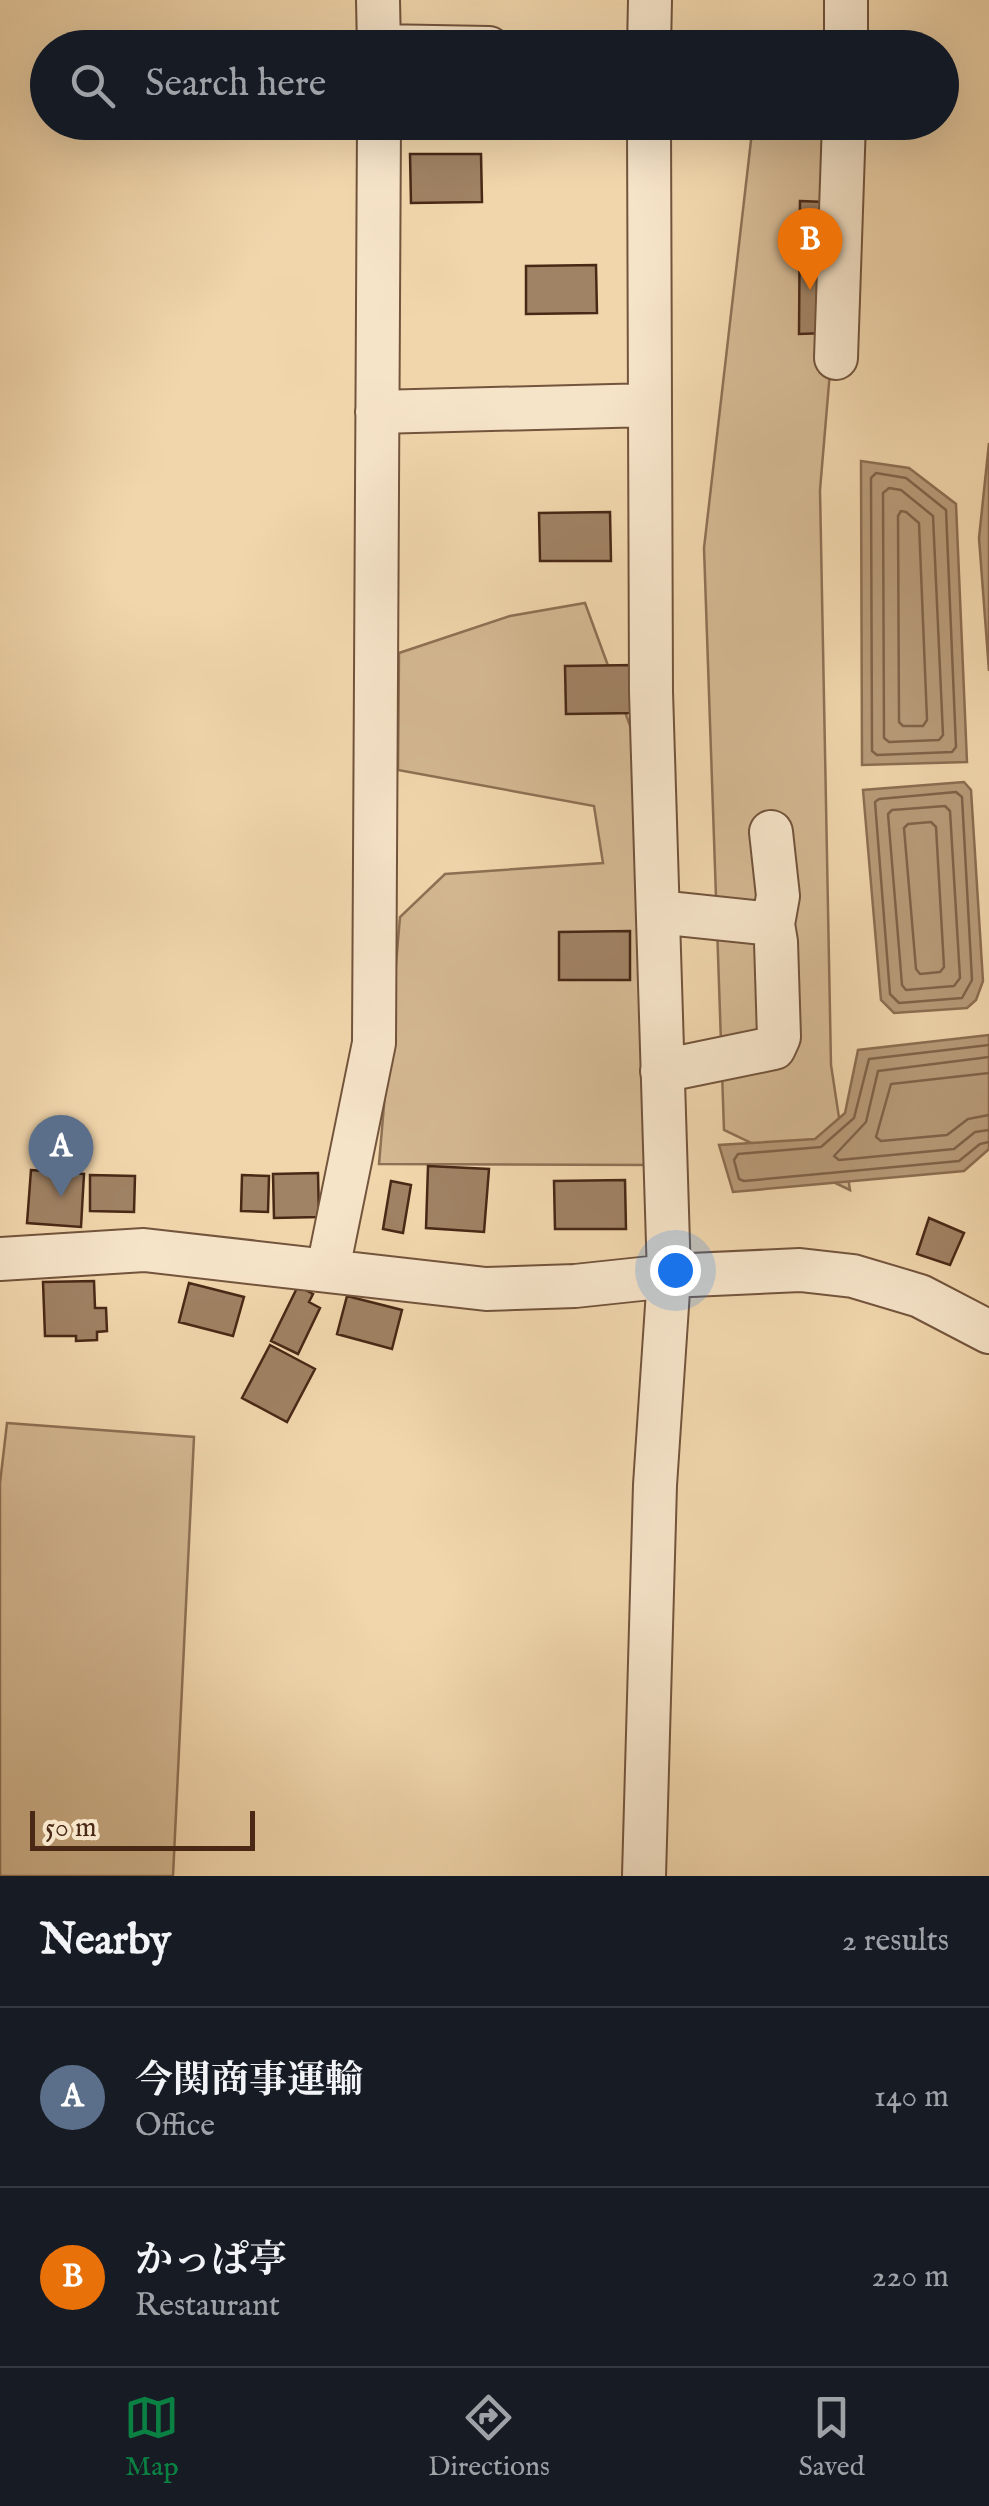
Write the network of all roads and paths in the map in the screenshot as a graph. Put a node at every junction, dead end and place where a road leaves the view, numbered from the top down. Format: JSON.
{"nodes":[{"id":1,"x":378,"y":0,"type":"edge"},
{"id":2,"x":650,"y":0,"type":"edge"},
{"id":3,"x":846,"y":0,"type":"edge"},
{"id":4,"x":378,"y":30,"type":"edge"},
{"id":5,"x":649,"y":30,"type":"edge"},
{"id":6,"x":846,"y":30,"type":"edge"},
{"id":7,"x":378,"y":140,"type":"edge"},
{"id":8,"x":650,"y":140,"type":"edge"},
{"id":9,"x":843,"y":140,"type":"edge"},
{"id":10,"x":836,"y":358,"type":"dead end"},
{"id":11,"x":650,"y":405,"type":"junction"},
{"id":12,"x":377,"y":412,"type":"junction"},
{"id":13,"x":771,"y":832,"type":"dead end"},
{"id":14,"x":658,"y":912,"type":"junction"},
{"id":15,"x":773,"y":924,"type":"junction"},
{"id":16,"x":662,"y":1071,"type":"junction"},
{"id":17,"x":0,"y":1259,"type":"edge"},
{"id":18,"x":328,"y":1269,"type":"junction"},
{"id":19,"x":668,"y":1276,"type":"junction"},
{"id":20,"x":989,"y":1332,"type":"edge"},
{"id":21,"x":644,"y":1876,"type":"edge"}],
"edges":[{"from":1,"to":4,"type":"street"},
{"from":2,"to":5,"type":"street"},
{"from":3,"to":6,"type":"street"},
{"from":7,"to":12,"type":"street"},
{"from":8,"to":11,"type":"street"},
{"from":9,"to":10,"type":"street"},
{"from":11,"to":12,"type":"street"},
{"from":11,"to":14,"type":"street"},
{"from":12,"to":18,"type":"street"},
{"from":13,"to":15,"type":"street"},
{"from":14,"to":15,"type":"street"},
{"from":14,"to":16,"type":"street"},
{"from":15,"to":16,"type":"street"},
{"from":16,"to":19,"type":"street"},
{"from":17,"to":18,"type":"street"},
{"from":18,"to":19,"type":"street"},
{"from":19,"to":20,"type":"street"},
{"from":19,"to":21,"type":"street"}]}
